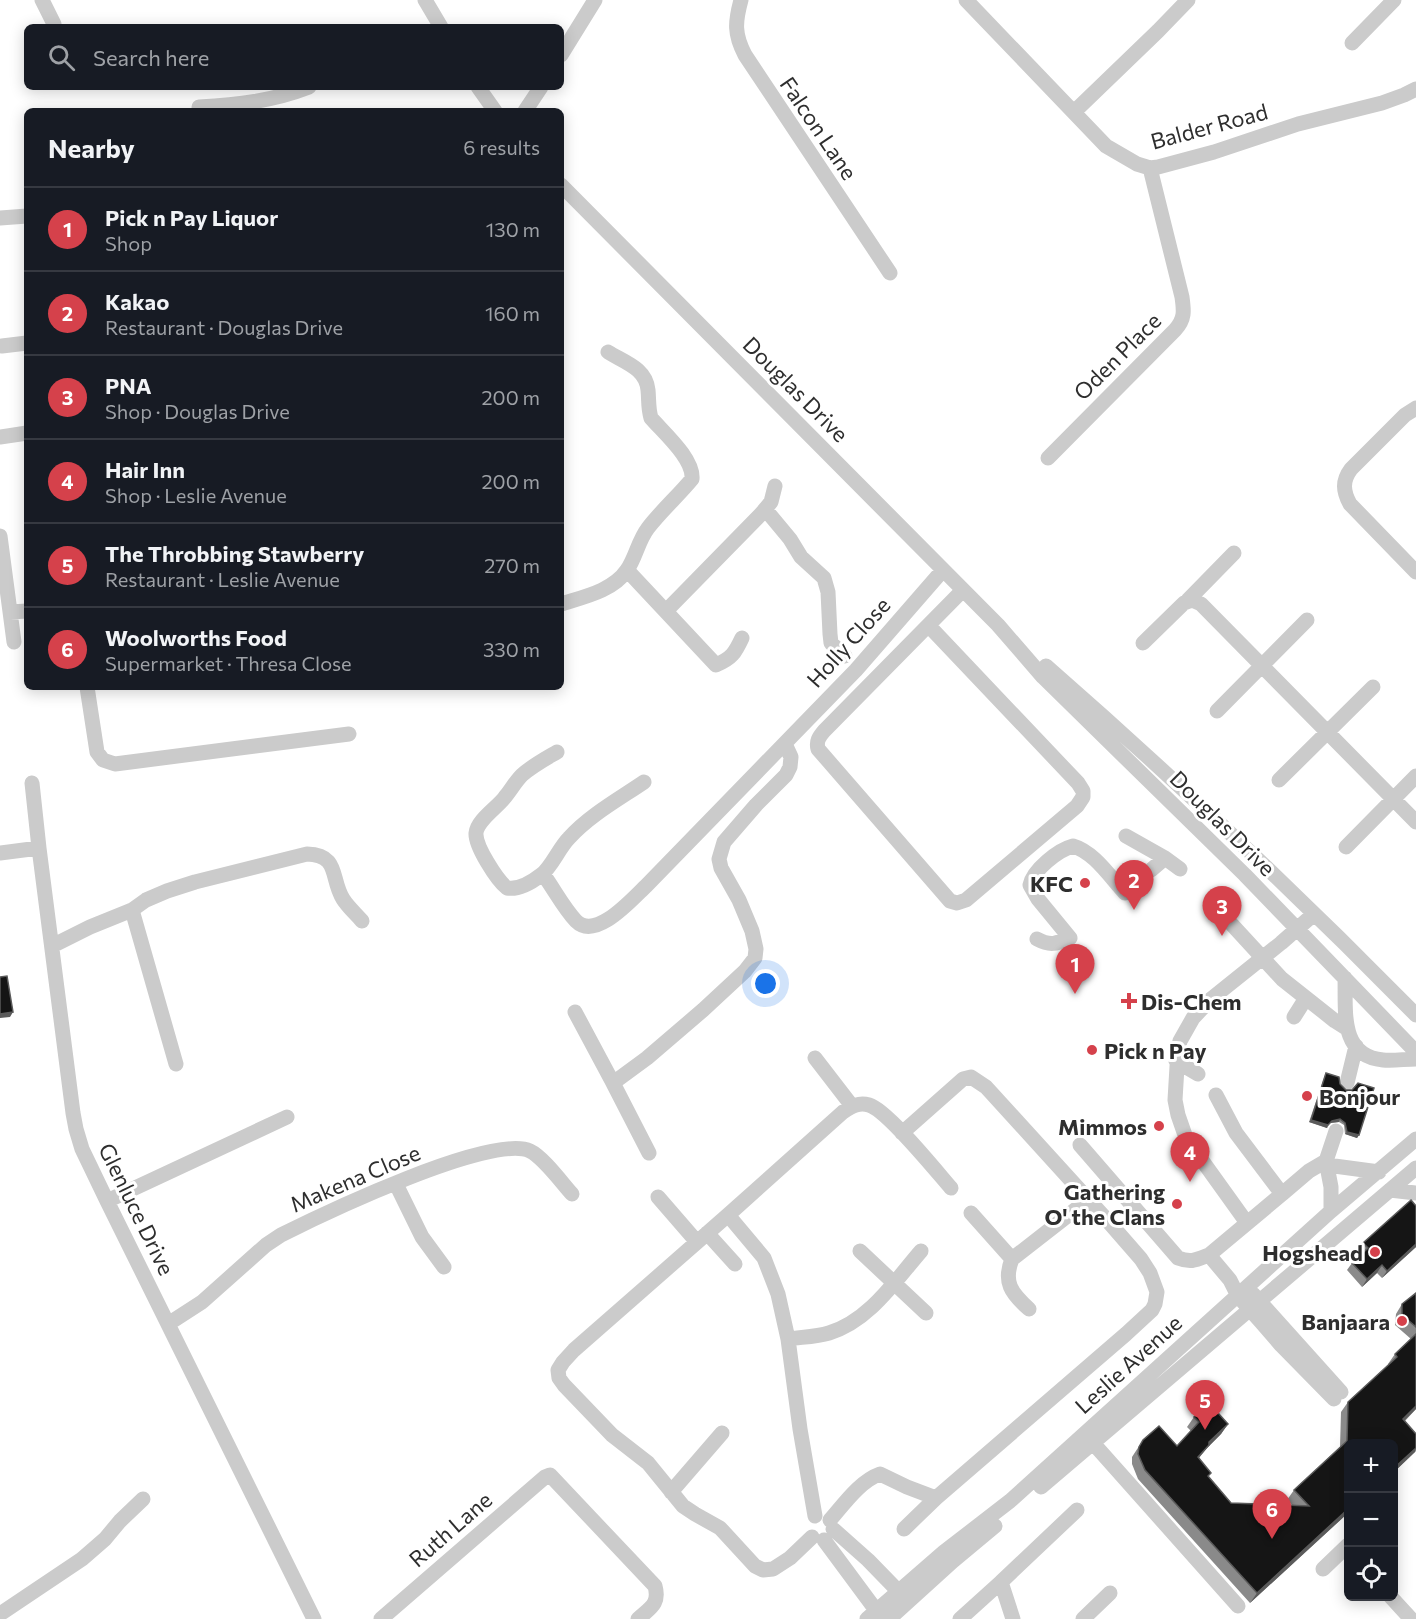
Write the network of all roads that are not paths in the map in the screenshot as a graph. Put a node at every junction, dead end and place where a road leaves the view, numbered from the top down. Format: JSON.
{"nodes":[{"id":1,"x":42,"y":0,"type":"edge"},
{"id":2,"x":425,"y":0,"type":"edge"},
{"id":3,"x":595,"y":0,"type":"edge"},
{"id":4,"x":741,"y":0,"type":"edge"},
{"id":5,"x":966,"y":0,"type":"edge"},
{"id":6,"x":1188,"y":0,"type":"edge"},
{"id":7,"x":1394,"y":0,"type":"edge"},
{"id":8,"x":54,"y":24,"type":"dead end"},
{"id":9,"x":438,"y":24,"type":"edge"},
{"id":10,"x":1352,"y":43,"type":"dead end"},
{"id":11,"x":564,"y":50,"type":"edge"},
{"id":12,"x":1416,"y":89,"type":"edge"},
{"id":13,"x":300,"y":90,"type":"edge"},
{"id":14,"x":480,"y":90,"type":"edge"},
{"id":15,"x":539,"y":90,"type":"edge"},
{"id":16,"x":199,"y":107,"type":"dead end"},
{"id":17,"x":493,"y":108,"type":"edge"},
{"id":18,"x":527,"y":108,"type":"edge"},
{"id":19,"x":1074,"y":112,"type":"junction"},
{"id":20,"x":1150,"y":168,"type":"junction"},
{"id":21,"x":564,"y":188,"type":"edge"},
{"id":22,"x":24,"y":216,"type":"edge"},
{"id":23,"x":0,"y":218,"type":"edge"},
{"id":24,"x":890,"y":273,"type":"dead end"},
{"id":25,"x":24,"y":343,"type":"edge"},
{"id":26,"x":2,"y":346,"type":"dead end"},
{"id":27,"x":608,"y":352,"type":"dead end"},
{"id":28,"x":1416,"y":408,"type":"edge"},
{"id":29,"x":24,"y":433,"type":"edge"},
{"id":30,"x":0,"y":437,"type":"edge"},
{"id":31,"x":1048,"y":458,"type":"dead end"},
{"id":32,"x":775,"y":486,"type":"dead end"},
{"id":33,"x":765,"y":509,"type":"junction"},
{"id":34,"x":0,"y":536,"type":"edge"},
{"id":35,"x":1234,"y":553,"type":"dead end"},
{"id":36,"x":627,"y":570,"type":"junction"},
{"id":37,"x":943,"y":570,"type":"junction"},
{"id":38,"x":1416,"y":572,"type":"edge"},
{"id":39,"x":963,"y":590,"type":"junction"},
{"id":40,"x":1188,"y":600,"type":"junction"},
{"id":41,"x":564,"y":603,"type":"edge"},
{"id":42,"x":24,"y":611,"type":"edge"},
{"id":43,"x":666,"y":611,"type":"junction"},
{"id":44,"x":10,"y":612,"type":"junction"},
{"id":45,"x":1308,"y":620,"type":"dead end"},
{"id":46,"x":998,"y":625,"type":"junction"},
{"id":47,"x":928,"y":626,"type":"junction"},
{"id":48,"x":742,"y":638,"type":"dead end"},
{"id":49,"x":14,"y":642,"type":"dead end"},
{"id":50,"x":1143,"y":644,"type":"dead end"},
{"id":51,"x":845,"y":656,"type":"dead end"},
{"id":52,"x":1263,"y":666,"type":"junction"},
{"id":53,"x":1372,"y":687,"type":"dead end"},
{"id":54,"x":87,"y":690,"type":"edge"},
{"id":55,"x":1217,"y":711,"type":"dead end"},
{"id":56,"x":1327,"y":732,"type":"junction"},
{"id":57,"x":350,"y":734,"type":"dead end"},
{"id":58,"x":785,"y":744,"type":"junction"},
{"id":59,"x":557,"y":752,"type":"dead end"},
{"id":60,"x":1416,"y":777,"type":"edge"},
{"id":61,"x":1279,"y":780,"type":"dead end"},
{"id":62,"x":644,"y":782,"type":"dead end"},
{"id":63,"x":32,"y":783,"type":"dead end"},
{"id":64,"x":1393,"y":799,"type":"junction"},
{"id":65,"x":1416,"y":822,"type":"edge"},
{"id":66,"x":1126,"y":836,"type":"dead end"},
{"id":67,"x":39,"y":848,"type":"junction"},
{"id":68,"x":1346,"y":848,"type":"dead end"},
{"id":69,"x":0,"y":853,"type":"edge"},
{"id":70,"x":1165,"y":858,"type":"junction"},
{"id":71,"x":1180,"y":869,"type":"dead end"},
{"id":72,"x":1151,"y":870,"type":"dead end"},
{"id":73,"x":543,"y":874,"type":"junction"},
{"id":74,"x":1125,"y":893,"type":"dead end"},
{"id":75,"x":1214,"y":904,"type":"dead end"},
{"id":76,"x":132,"y":910,"type":"junction"},
{"id":77,"x":1314,"y":914,"type":"junction"},
{"id":78,"x":362,"y":921,"type":"dead end"},
{"id":79,"x":1296,"y":929,"type":"junction"},
{"id":80,"x":1037,"y":939,"type":"dead end"},
{"id":81,"x":51,"y":946,"type":"junction"},
{"id":82,"x":1263,"y":957,"type":"junction"},
{"id":83,"x":1345,"y":978,"type":"junction"},
{"id":84,"x":1306,"y":998,"type":"junction"},
{"id":85,"x":575,"y":1012,"type":"dead end"},
{"id":86,"x":1416,"y":1015,"type":"edge"},
{"id":87,"x":1294,"y":1017,"type":"dead end"},
{"id":88,"x":1346,"y":1028,"type":"junction"},
{"id":89,"x":1356,"y":1047,"type":"junction"},
{"id":90,"x":1416,"y":1052,"type":"edge"},
{"id":91,"x":815,"y":1058,"type":"dead end"},
{"id":92,"x":1416,"y":1059,"type":"edge"},
{"id":93,"x":1176,"y":1061,"type":"junction"},
{"id":94,"x":176,"y":1064,"type":"dead end"},
{"id":95,"x":1198,"y":1074,"type":"dead end"},
{"id":96,"x":613,"y":1083,"type":"junction"},
{"id":97,"x":1347,"y":1083,"type":"dead end"},
{"id":98,"x":1216,"y":1095,"type":"dead end"},
{"id":99,"x":852,"y":1106,"type":"junction"},
{"id":100,"x":287,"y":1117,"type":"dead end"},
{"id":101,"x":1336,"y":1131,"type":"dead end"},
{"id":102,"x":902,"y":1133,"type":"junction"},
{"id":103,"x":1416,"y":1139,"type":"edge"},
{"id":104,"x":1080,"y":1145,"type":"dead end"},
{"id":105,"x":650,"y":1153,"type":"dead end"},
{"id":106,"x":1326,"y":1163,"type":"junction"},
{"id":107,"x":1416,"y":1168,"type":"edge"},
{"id":108,"x":1379,"y":1172,"type":"junction"},
{"id":109,"x":396,"y":1184,"type":"junction"},
{"id":110,"x":951,"y":1188,"type":"dead end"},
{"id":111,"x":1390,"y":1190,"type":"junction"},
{"id":112,"x":1416,"y":1192,"type":"edge"},
{"id":113,"x":572,"y":1194,"type":"dead end"},
{"id":114,"x":1282,"y":1194,"type":"junction"},
{"id":115,"x":658,"y":1197,"type":"dead end"},
{"id":116,"x":1089,"y":1199,"type":"junction"},
{"id":117,"x":107,"y":1201,"type":"junction"},
{"id":118,"x":1331,"y":1211,"type":"junction"},
{"id":119,"x":971,"y":1213,"type":"dead end"},
{"id":120,"x":728,"y":1215,"type":"junction"},
{"id":121,"x":1247,"y":1223,"type":"junction"},
{"id":122,"x":702,"y":1238,"type":"junction"},
{"id":123,"x":860,"y":1251,"type":"dead end"},
{"id":124,"x":921,"y":1251,"type":"dead end"},
{"id":125,"x":1209,"y":1255,"type":"junction"},
{"id":126,"x":1012,"y":1259,"type":"junction"},
{"id":127,"x":735,"y":1264,"type":"dead end"},
{"id":128,"x":444,"y":1267,"type":"dead end"},
{"id":129,"x":894,"y":1282,"type":"junction"},
{"id":130,"x":1243,"y":1292,"type":"junction"},
{"id":131,"x":1254,"y":1305,"type":"junction"},
{"id":132,"x":1029,"y":1309,"type":"dead end"},
{"id":133,"x":926,"y":1313,"type":"dead end"},
{"id":134,"x":168,"y":1324,"type":"junction"},
{"id":135,"x":788,"y":1339,"type":"junction"},
{"id":136,"x":1338,"y":1396,"type":"dead end"},
{"id":137,"x":722,"y":1433,"type":"dead end"},
{"id":138,"x":1093,"y":1443,"type":"junction"},
{"id":139,"x":671,"y":1492,"type":"junction"},
{"id":140,"x":936,"y":1498,"type":"junction"},
{"id":141,"x":143,"y":1499,"type":"dead end"},
{"id":142,"x":1077,"y":1510,"type":"dead end"},
{"id":143,"x":823,"y":1528,"type":"junction"},
{"id":144,"x":904,"y":1528,"type":"dead end"},
{"id":145,"x":1344,"y":1551,"type":"edge"},
{"id":146,"x":1323,"y":1569,"type":"dead end"},
{"id":147,"x":1000,"y":1582,"type":"junction"},
{"id":148,"x":1110,"y":1593,"type":"dead end"},
{"id":149,"x":904,"y":1597,"type":"junction"},
{"id":150,"x":1395,"y":1601,"type":"edge"},
{"id":151,"x":1238,"y":1606,"type":"dead end"},
{"id":152,"x":4,"y":1612,"type":"edge"},
{"id":153,"x":879,"y":1617,"type":"edge"},
{"id":154,"x":314,"y":1619,"type":"edge"},
{"id":155,"x":381,"y":1619,"type":"edge"},
{"id":156,"x":638,"y":1619,"type":"edge"},
{"id":157,"x":960,"y":1619,"type":"edge"},
{"id":158,"x":1013,"y":1619,"type":"edge"},
{"id":159,"x":1083,"y":1619,"type":"edge"},
{"id":160,"x":1411,"y":1619,"type":"edge"}],
"edges":[{"from":1,"to":8,"type":"street"},
{"from":2,"to":9,"type":"street"},
{"from":3,"to":11,"type":"street"},
{"from":4,"to":24,"type":"street","name":"Falcon Lane"},
{"from":5,"to":19,"type":"street","name":"Balder Road"},
{"from":6,"to":19,"type":"street"},
{"from":7,"to":10,"type":"street"},
{"from":12,"to":20,"type":"street","name":"Balder Road"},
{"from":13,"to":16,"type":"street"},
{"from":14,"to":17,"type":"street"},
{"from":15,"to":18,"type":"street"},
{"from":19,"to":20,"type":"street","name":"Balder Road"},
{"from":20,"to":31,"type":"street","name":"Oden Place"},
{"from":21,"to":37,"type":"street","name":"Douglas Drive"},
{"from":22,"to":23,"type":"street"},
{"from":25,"to":26,"type":"street"},
{"from":27,"to":36,"type":"street"},
{"from":28,"to":38,"type":"street"},
{"from":29,"to":30,"type":"street"},
{"from":32,"to":33,"type":"street"},
{"from":33,"to":43,"type":"street"},
{"from":33,"to":51,"type":"street"},
{"from":34,"to":44,"type":"street"},
{"from":35,"to":40,"type":"street"},
{"from":36,"to":41,"type":"street"},
{"from":36,"to":43,"type":"street"},
{"from":37,"to":39,"type":"street","name":"Douglas Drive"},
{"from":37,"to":58,"type":"street","name":"Holly Close"},
{"from":39,"to":46,"type":"street","name":"Douglas Drive"},
{"from":39,"to":47,"type":"street"},
{"from":40,"to":50,"type":"street"},
{"from":40,"to":52,"type":"street"},
{"from":42,"to":44,"type":"street"},
{"from":43,"to":48,"type":"street"},
{"from":44,"to":49,"type":"street"},
{"from":45,"to":52,"type":"street"},
{"from":46,"to":77,"type":"street","name":"Douglas Drive"},
{"from":46,"to":79,"type":"street","name":"Douglas Drive"},
{"from":47,"to":47,"type":"street"},
{"from":52,"to":55,"type":"street"},
{"from":52,"to":56,"type":"street"},
{"from":53,"to":56,"type":"street"},
{"from":54,"to":57,"type":"street"},
{"from":56,"to":61,"type":"street"},
{"from":56,"to":64,"type":"street"},
{"from":58,"to":73,"type":"street","name":"Holly Close"},
{"from":58,"to":96,"type":"street"},
{"from":59,"to":73,"type":"street"},
{"from":60,"to":64,"type":"street"},
{"from":62,"to":73,"type":"street"},
{"from":63,"to":67,"type":"street","name":"Glenluce Drive"},
{"from":64,"to":65,"type":"street"},
{"from":64,"to":68,"type":"street"},
{"from":66,"to":70,"type":"street"},
{"from":67,"to":69,"type":"street"},
{"from":67,"to":81,"type":"street","name":"Glenluce Drive"},
{"from":70,"to":71,"type":"street"},
{"from":70,"to":72,"type":"street"},
{"from":74,"to":80,"type":"street"},
{"from":75,"to":82,"type":"street"},
{"from":76,"to":78,"type":"street"},
{"from":76,"to":81,"type":"street"},
{"from":76,"to":94,"type":"street"},
{"from":77,"to":79,"type":"street"},
{"from":77,"to":86,"type":"street","name":"Douglas Drive"},
{"from":79,"to":82,"type":"street"},
{"from":79,"to":83,"type":"street","name":"Douglas Drive"},
{"from":81,"to":117,"type":"street","name":"Glenluce Drive"},
{"from":82,"to":84,"type":"street"},
{"from":82,"to":93,"type":"street"},
{"from":83,"to":88,"type":"street"},
{"from":83,"to":90,"type":"street","name":"Douglas Drive"},
{"from":84,"to":87,"type":"street"},
{"from":84,"to":88,"type":"street"},
{"from":85,"to":96,"type":"street"},
{"from":88,"to":89,"type":"street"},
{"from":89,"to":92,"type":"street"},
{"from":89,"to":97,"type":"street"},
{"from":91,"to":99,"type":"street"},
{"from":93,"to":95,"type":"street"},
{"from":93,"to":121,"type":"street"},
{"from":96,"to":105,"type":"street"},
{"from":98,"to":114,"type":"street"},
{"from":99,"to":102,"type":"street"},
{"from":99,"to":120,"type":"street"},
{"from":100,"to":117,"type":"street"},
{"from":101,"to":106,"type":"street"},
{"from":102,"to":110,"type":"street"},
{"from":102,"to":116,"type":"street"},
{"from":103,"to":108,"type":"street","name":"Leslie Avenue"},
{"from":104,"to":125,"type":"street"},
{"from":106,"to":108,"type":"street"},
{"from":106,"to":114,"type":"street"},
{"from":106,"to":118,"type":"street"},
{"from":107,"to":111,"type":"street","name":"Leslie Avenue"},
{"from":108,"to":118,"type":"street","name":"Leslie Avenue"},
{"from":109,"to":113,"type":"street","name":"Makena Close"},
{"from":109,"to":128,"type":"street"},
{"from":109,"to":134,"type":"street","name":"Makena Close"},
{"from":111,"to":112,"type":"street"},
{"from":111,"to":131,"type":"street","name":"Leslie Avenue"},
{"from":114,"to":121,"type":"street"},
{"from":115,"to":122,"type":"street"},
{"from":116,"to":126,"type":"street"},
{"from":116,"to":140,"type":"street"},
{"from":117,"to":134,"type":"street","name":"Glenluce Drive"},
{"from":118,"to":130,"type":"street","name":"Leslie Avenue"},
{"from":119,"to":126,"type":"street"},
{"from":120,"to":122,"type":"street"},
{"from":120,"to":135,"type":"street"},
{"from":121,"to":125,"type":"street"},
{"from":122,"to":127,"type":"street"},
{"from":122,"to":139,"type":"street"},
{"from":123,"to":129,"type":"street"},
{"from":124,"to":129,"type":"street"},
{"from":125,"to":130,"type":"street"},
{"from":126,"to":132,"type":"street"},
{"from":129,"to":133,"type":"street"},
{"from":129,"to":135,"type":"street"},
{"from":130,"to":131,"type":"street"},
{"from":130,"to":149,"type":"street","name":"Leslie Avenue"},
{"from":131,"to":136,"type":"street"},
{"from":131,"to":138,"type":"street","name":"Leslie Avenue"},
{"from":134,"to":154,"type":"street","name":"Glenluce Drive"},
{"from":135,"to":143,"type":"street"},
{"from":137,"to":139,"type":"street"},
{"from":138,"to":149,"type":"street","name":"Leslie Avenue"},
{"from":138,"to":151,"type":"street"},
{"from":139,"to":143,"type":"street"},
{"from":140,"to":143,"type":"street"},
{"from":140,"to":144,"type":"street"},
{"from":141,"to":152,"type":"street"},
{"from":142,"to":147,"type":"street"},
{"from":143,"to":149,"type":"street"},
{"from":143,"to":153,"type":"street"},
{"from":145,"to":146,"type":"street"},
{"from":147,"to":157,"type":"street"},
{"from":147,"to":158,"type":"street"},
{"from":148,"to":159,"type":"street"},
{"from":149,"to":153,"type":"street","name":"Leslie Avenue"},
{"from":150,"to":160,"type":"street"},
{"from":155,"to":156,"type":"street","name":"Ruth Lane"}]}
